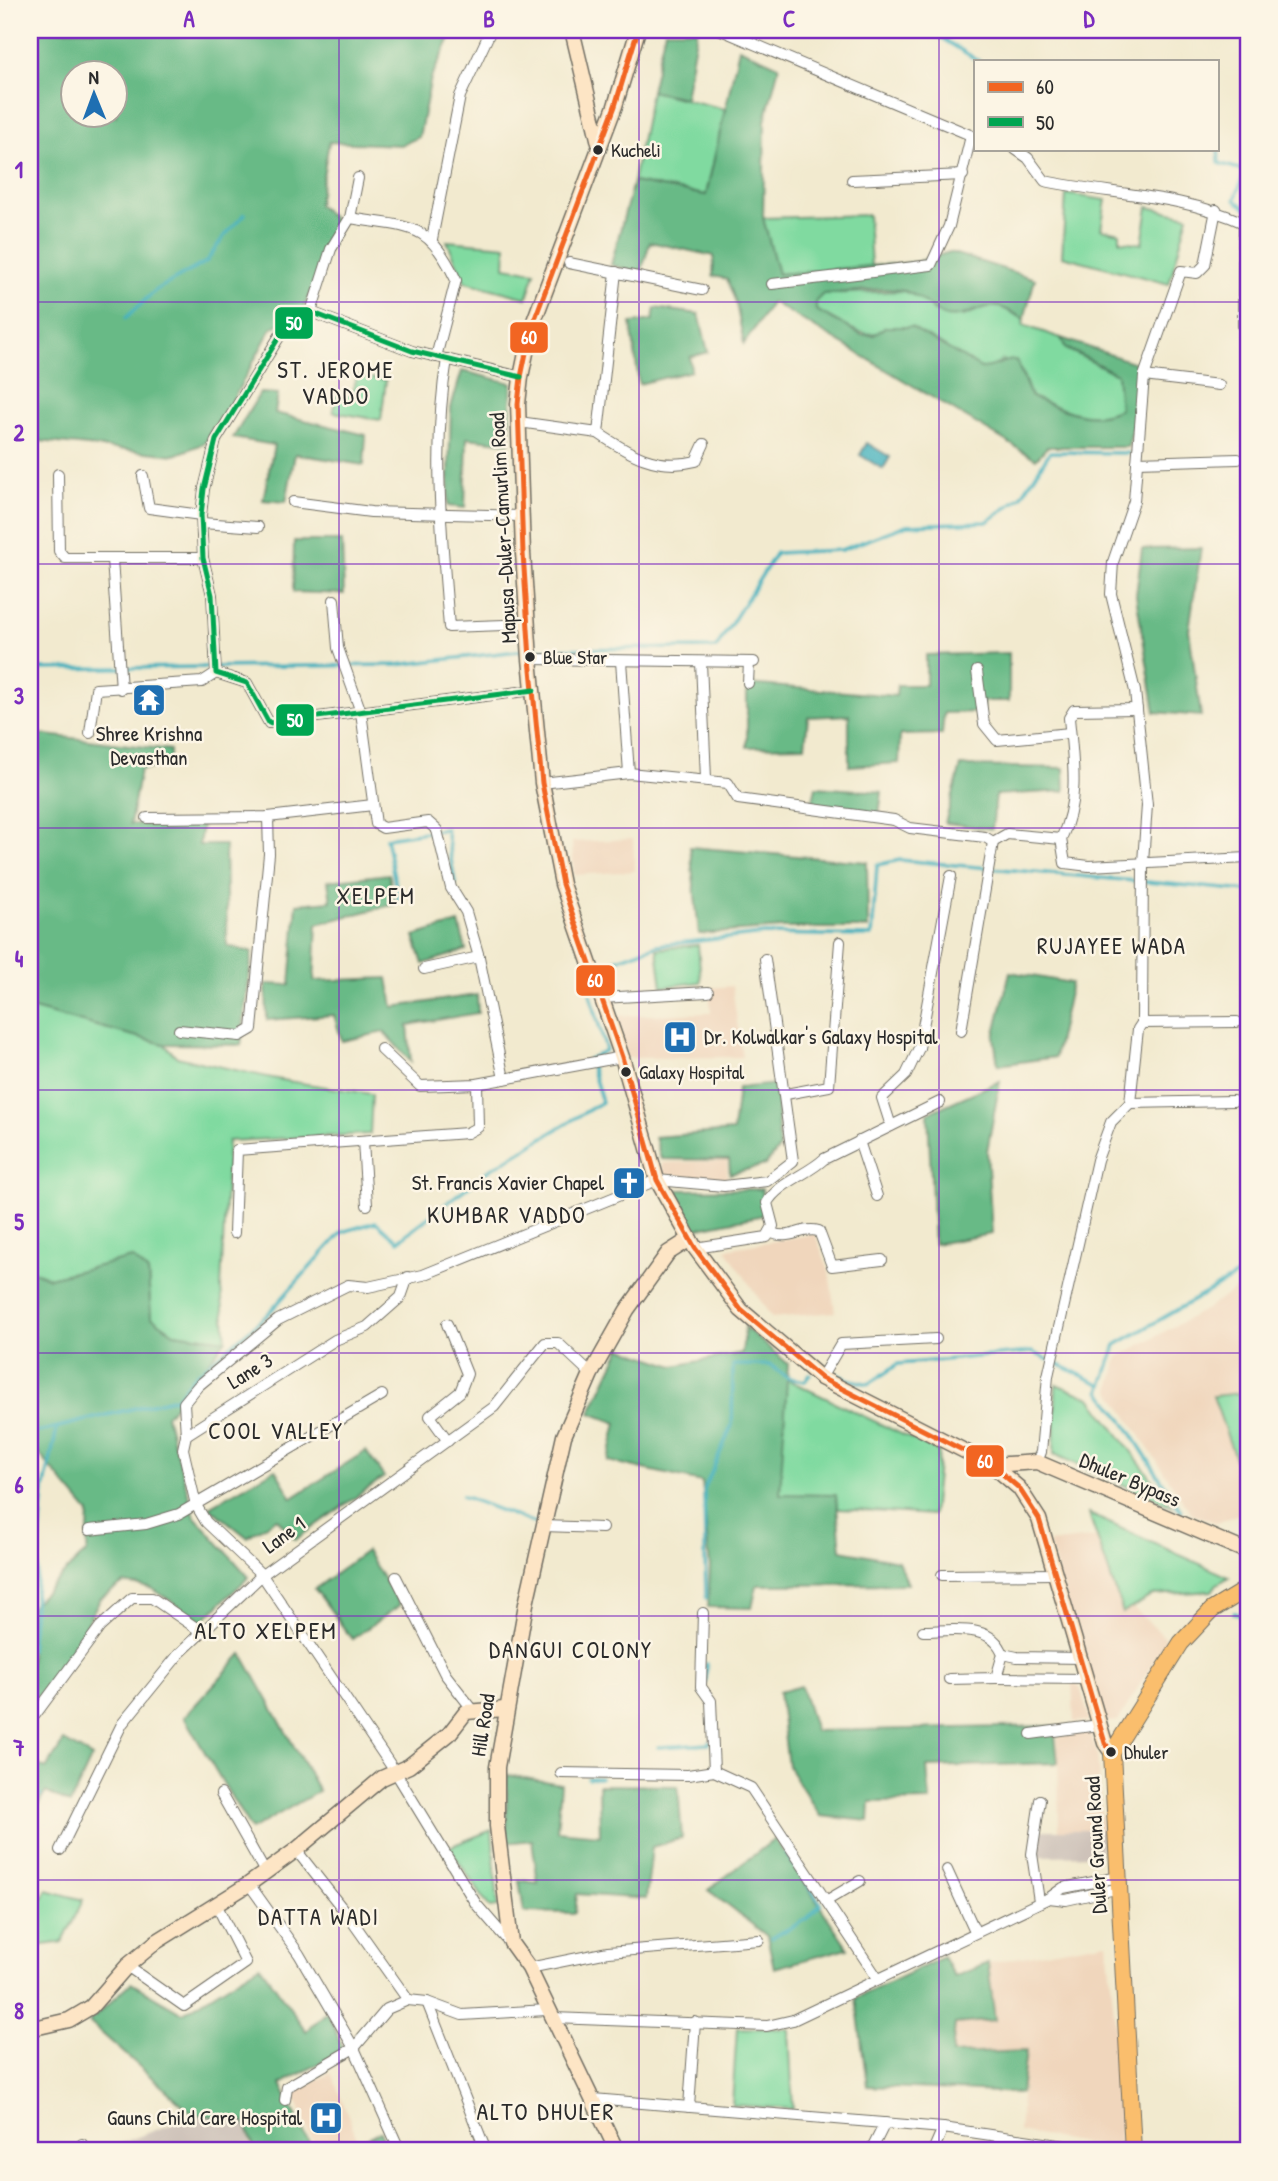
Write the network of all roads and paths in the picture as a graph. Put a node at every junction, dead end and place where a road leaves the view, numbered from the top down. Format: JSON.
{"nodes":[{"id":1,"x":491,"y":30,"type":"edge"},
{"id":2,"x":572,"y":30,"type":"edge"},
{"id":3,"x":638,"y":30,"type":"edge"},
{"id":4,"x":721,"y":30,"type":"edge"},
{"id":5,"x":973,"y":136,"type":"edge"},
{"id":6,"x":599,"y":143,"type":"junction"},
{"id":7,"x":1016,"y":150,"type":"edge"},
{"id":8,"x":963,"y":175,"type":"junction"},
{"id":9,"x":358,"y":177,"type":"dead end"},
{"id":10,"x":852,"y":180,"type":"dead end"},
{"id":11,"x":1216,"y":210,"type":"junction"},
{"id":12,"x":350,"y":218,"type":"junction"},
{"id":13,"x":432,"y":239,"type":"junction"},
{"id":14,"x":569,"y":263,"type":"dead end"},
{"id":15,"x":615,"y":272,"type":"junction"},
{"id":16,"x":772,"y":284,"type":"dead end"},
{"id":17,"x":702,"y":290,"type":"dead end"},
{"id":18,"x":311,"y":312,"type":"junction"},
{"id":19,"x":1248,"y":332,"type":"edge"},
{"id":20,"x":441,"y":358,"type":"junction"},
{"id":21,"x":1144,"y":376,"type":"junction"},
{"id":22,"x":521,"y":377,"type":"junction"},
{"id":23,"x":1219,"y":385,"type":"dead end"},
{"id":24,"x":519,"y":422,"type":"junction"},
{"id":25,"x":598,"y":433,"type":"junction"},
{"id":26,"x":704,"y":444,"type":"dead end"},
{"id":27,"x":1238,"y":459,"type":"dead end"},
{"id":28,"x":1137,"y":462,"type":"junction"},
{"id":29,"x":58,"y":474,"type":"dead end"},
{"id":30,"x":143,"y":475,"type":"dead end"},
{"id":31,"x":293,"y":502,"type":"dead end"},
{"id":32,"x":440,"y":512,"type":"junction"},
{"id":33,"x":523,"y":516,"type":"junction"},
{"id":34,"x":202,"y":519,"type":"junction"},
{"id":35,"x":258,"y":527,"type":"dead end"},
{"id":36,"x":203,"y":558,"type":"junction"},
{"id":37,"x":112,"y":559,"type":"junction"},
{"id":38,"x":334,"y":600,"type":"dead end"},
{"id":39,"x":528,"y":624,"type":"junction"},
{"id":40,"x":530,"y":659,"type":"junction"},
{"id":41,"x":621,"y":661,"type":"junction"},
{"id":42,"x":701,"y":662,"type":"junction"},
{"id":43,"x":978,"y":671,"type":"dead end"},
{"id":44,"x":216,"y":673,"type":"junction"},
{"id":45,"x":748,"y":684,"type":"dead end"},
{"id":46,"x":121,"y":689,"type":"junction"},
{"id":47,"x":534,"y":690,"type":"junction"},
{"id":48,"x":1137,"y":709,"type":"junction"},
{"id":49,"x":361,"y":712,"type":"junction"},
{"id":50,"x":90,"y":733,"type":"dead end"},
{"id":51,"x":1070,"y":733,"type":"junction"},
{"id":52,"x":629,"y":773,"type":"junction"},
{"id":53,"x":706,"y":779,"type":"junction"},
{"id":54,"x":542,"y":783,"type":"junction"},
{"id":55,"x":373,"y":805,"type":"junction"},
{"id":56,"x":268,"y":817,"type":"junction"},
{"id":57,"x":147,"y":818,"type":"dead end"},
{"id":58,"x":1061,"y":839,"type":"junction"},
{"id":59,"x":993,"y":842,"type":"junction"},
{"id":60,"x":1248,"y":858,"type":"edge"},
{"id":61,"x":1143,"y":862,"type":"junction"},
{"id":62,"x":951,"y":876,"type":"dead end"},
{"id":63,"x":840,"y":942,"type":"dead end"},
{"id":64,"x":479,"y":957,"type":"junction"},
{"id":65,"x":765,"y":960,"type":"dead end"},
{"id":66,"x":424,"y":969,"type":"dead end"},
{"id":67,"x":708,"y":992,"type":"dead end"},
{"id":68,"x":601,"y":998,"type":"junction"},
{"id":69,"x":1237,"y":1021,"type":"dead end"},
{"id":70,"x":1142,"y":1023,"type":"junction"},
{"id":71,"x":179,"y":1030,"type":"dead end"},
{"id":72,"x":961,"y":1031,"type":"dead end"},
{"id":73,"x":381,"y":1049,"type":"dead end"},
{"id":74,"x":622,"y":1057,"type":"junction"},
{"id":75,"x":504,"y":1079,"type":"junction"},
{"id":76,"x":477,"y":1084,"type":"junction"},
{"id":77,"x":786,"y":1094,"type":"junction"},
{"id":78,"x":1233,"y":1101,"type":"dead end"},
{"id":79,"x":940,"y":1102,"type":"dead end"},
{"id":80,"x":1130,"y":1103,"type":"junction"},
{"id":81,"x":891,"y":1126,"type":"junction"},
{"id":82,"x":363,"y":1141,"type":"junction"},
{"id":83,"x":859,"y":1141,"type":"junction"},
{"id":84,"x":657,"y":1180,"type":"junction"},
{"id":85,"x":877,"y":1196,"type":"dead end"},
{"id":86,"x":368,"y":1205,"type":"dead end"},
{"id":87,"x":770,"y":1232,"type":"junction"},
{"id":88,"x":234,"y":1233,"type":"dead end"},
{"id":89,"x":693,"y":1244,"type":"junction"},
{"id":90,"x":882,"y":1260,"type":"dead end"},
{"id":91,"x":408,"y":1278,"type":"junction"},
{"id":92,"x":447,"y":1324,"type":"dead end"},
{"id":93,"x":936,"y":1339,"type":"dead end"},
{"id":94,"x":591,"y":1374,"type":"junction"},
{"id":95,"x":821,"y":1378,"type":"junction"},
{"id":96,"x":382,"y":1395,"type":"dead end"},
{"id":97,"x":186,"y":1435,"type":"junction"},
{"id":98,"x":447,"y":1441,"type":"junction"},
{"id":99,"x":1037,"y":1462,"type":"junction"},
{"id":100,"x":992,"y":1465,"type":"junction"},
{"id":101,"x":196,"y":1505,"type":"junction"},
{"id":102,"x":544,"y":1526,"type":"junction"},
{"id":103,"x":602,"y":1528,"type":"dead end"},
{"id":104,"x":89,"y":1530,"type":"dead end"},
{"id":105,"x":1248,"y":1552,"type":"edge"},
{"id":106,"x":262,"y":1574,"type":"junction"},
{"id":107,"x":1054,"y":1574,"type":"junction"},
{"id":108,"x":942,"y":1575,"type":"dead end"},
{"id":109,"x":396,"y":1577,"type":"dead end"},
{"id":110,"x":1248,"y":1588,"type":"edge"},
{"id":111,"x":703,"y":1613,"type":"dead end"},
{"id":112,"x":923,"y":1631,"type":"dead end"},
{"id":113,"x":202,"y":1632,"type":"junction"},
{"id":114,"x":1003,"y":1654,"type":"junction"},
{"id":115,"x":1081,"y":1658,"type":"junction"},
{"id":116,"x":996,"y":1678,"type":"junction"},
{"id":117,"x":949,"y":1679,"type":"dead end"},
{"id":118,"x":1087,"y":1679,"type":"junction"},
{"id":119,"x":505,"y":1709,"type":"junction"},
{"id":120,"x":473,"y":1710,"type":"junction"},
{"id":121,"x":35,"y":1715,"type":"dead end"},
{"id":122,"x":1099,"y":1725,"type":"junction"},
{"id":123,"x":1031,"y":1734,"type":"dead end"},
{"id":124,"x":1112,"y":1753,"type":"junction"},
{"id":125,"x":714,"y":1771,"type":"junction"},
{"id":126,"x":396,"y":1773,"type":"junction"},
{"id":127,"x":561,"y":1773,"type":"dead end"},
{"id":128,"x":221,"y":1794,"type":"dead end"},
{"id":129,"x":1040,"y":1800,"type":"dead end"},
{"id":130,"x":60,"y":1850,"type":"dead end"},
{"id":131,"x":296,"y":1850,"type":"junction"},
{"id":132,"x":947,"y":1870,"type":"dead end"},
{"id":133,"x":265,"y":1872,"type":"junction"},
{"id":134,"x":860,"y":1881,"type":"dead end"},
{"id":135,"x":1119,"y":1882,"type":"junction"},
{"id":136,"x":249,"y":1884,"type":"junction"},
{"id":137,"x":1044,"y":1900,"type":"junction"},
{"id":138,"x":826,"y":1901,"type":"junction"},
{"id":139,"x":216,"y":1904,"type":"junction"},
{"id":140,"x":975,"y":1931,"type":"junction"},
{"id":141,"x":759,"y":1940,"type":"dead end"},
{"id":142,"x":510,"y":1943,"type":"junction"},
{"id":143,"x":127,"y":1966,"type":"junction"},
{"id":144,"x":529,"y":1968,"type":"junction"},
{"id":145,"x":878,"y":1979,"type":"junction"},
{"id":146,"x":408,"y":2000,"type":"junction"},
{"id":147,"x":427,"y":2002,"type":"junction"},
{"id":148,"x":550,"y":2014,"type":"junction"},
{"id":149,"x":695,"y":2022,"type":"junction"},
{"id":150,"x":30,"y":2029,"type":"edge"},
{"id":151,"x":354,"y":2048,"type":"junction"},
{"id":152,"x":593,"y":2099,"type":"junction"},
{"id":153,"x":285,"y":2100,"type":"dead end"},
{"id":154,"x":689,"y":2107,"type":"junction"},
{"id":155,"x":885,"y":2123,"type":"junction"},
{"id":156,"x":943,"y":2127,"type":"junction"},
{"id":157,"x":400,"y":2151,"type":"edge"},
{"id":158,"x":486,"y":2151,"type":"edge"},
{"id":159,"x":617,"y":2151,"type":"edge"},
{"id":160,"x":871,"y":2151,"type":"edge"},
{"id":161,"x":933,"y":2151,"type":"edge"},
{"id":162,"x":1099,"y":2151,"type":"edge"},
{"id":163,"x":1133,"y":2151,"type":"edge"}],
"edges":[{"from":1,"to":13,"type":"street"},
{"from":2,"to":6,"type":"main road"},
{"from":3,"to":6,"type":"main road","name":"Mapusa -Duler-Camurlim Road"},
{"from":4,"to":5,"type":"street"},
{"from":5,"to":8,"type":"street"},
{"from":6,"to":22,"type":"main road","name":"Mapusa -Duler-Camurlim Road"},
{"from":7,"to":11,"type":"street"},
{"from":8,"to":10,"type":"street"},
{"from":8,"to":16,"type":"street"},
{"from":9,"to":12,"type":"street"},
{"from":11,"to":19,"type":"street"},
{"from":11,"to":21,"type":"street"},
{"from":12,"to":13,"type":"street"},
{"from":12,"to":18,"type":"street"},
{"from":13,"to":20,"type":"street"},
{"from":14,"to":15,"type":"street"},
{"from":15,"to":17,"type":"street"},
{"from":15,"to":25,"type":"street"},
{"from":18,"to":20,"type":"street"},
{"from":18,"to":34,"type":"street"},
{"from":20,"to":22,"type":"street"},
{"from":20,"to":32,"type":"street"},
{"from":21,"to":23,"type":"street"},
{"from":21,"to":28,"type":"street"},
{"from":22,"to":24,"type":"main road","name":"Mapusa -Duler-Camurlim Road"},
{"from":24,"to":25,"type":"street"},
{"from":24,"to":33,"type":"main road","name":"Mapusa -Duler-Camurlim Road"},
{"from":25,"to":26,"type":"street"},
{"from":27,"to":28,"type":"street"},
{"from":28,"to":48,"type":"street"},
{"from":29,"to":37,"type":"street"},
{"from":30,"to":34,"type":"street"},
{"from":31,"to":32,"type":"street"},
{"from":32,"to":33,"type":"street"},
{"from":32,"to":39,"type":"street"},
{"from":33,"to":39,"type":"main road","name":"Mapusa -Duler-Camurlim Road"},
{"from":34,"to":35,"type":"street"},
{"from":34,"to":36,"type":"street"},
{"from":36,"to":37,"type":"street"},
{"from":36,"to":44,"type":"street"},
{"from":37,"to":46,"type":"street"},
{"from":38,"to":49,"type":"street"},
{"from":39,"to":40,"type":"main road","name":"Mapusa -Duler-Camurlim Road"},
{"from":40,"to":41,"type":"street"},
{"from":40,"to":47,"type":"main road","name":"Mapusa -Duler-Camurlim Road"},
{"from":41,"to":42,"type":"street"},
{"from":41,"to":52,"type":"street"},
{"from":42,"to":45,"type":"street"},
{"from":42,"to":53,"type":"street"},
{"from":43,"to":51,"type":"street"},
{"from":44,"to":46,"type":"street"},
{"from":44,"to":49,"type":"street"},
{"from":46,"to":50,"type":"street"},
{"from":47,"to":49,"type":"street"},
{"from":47,"to":54,"type":"main road","name":"Mapusa -Duler-Camurlim Road"},
{"from":48,"to":51,"type":"street"},
{"from":48,"to":61,"type":"street"},
{"from":49,"to":55,"type":"street"},
{"from":51,"to":58,"type":"street"},
{"from":52,"to":53,"type":"street"},
{"from":52,"to":54,"type":"street"},
{"from":53,"to":59,"type":"street"},
{"from":54,"to":68,"type":"main road","name":"Mapusa -Duler-Camurlim Road"},
{"from":55,"to":56,"type":"street"},
{"from":55,"to":64,"type":"street"},
{"from":56,"to":57,"type":"street"},
{"from":56,"to":71,"type":"street"},
{"from":58,"to":59,"type":"street"},
{"from":58,"to":61,"type":"street"},
{"from":59,"to":72,"type":"street"},
{"from":60,"to":61,"type":"street"},
{"from":61,"to":70,"type":"street"},
{"from":62,"to":81,"type":"street"},
{"from":63,"to":77,"type":"street"},
{"from":64,"to":66,"type":"street"},
{"from":64,"to":75,"type":"street"},
{"from":65,"to":77,"type":"street"},
{"from":67,"to":68,"type":"street"},
{"from":68,"to":74,"type":"main road","name":"Mapusa -Duler-Camurlim Road"},
{"from":69,"to":70,"type":"street"},
{"from":70,"to":80,"type":"street"},
{"from":73,"to":76,"type":"street"},
{"from":74,"to":75,"type":"street"},
{"from":74,"to":84,"type":"main road","name":"Mapusa -Duler-Camurlim Road"},
{"from":75,"to":76,"type":"street"},
{"from":76,"to":82,"type":"street"},
{"from":77,"to":84,"type":"street"},
{"from":78,"to":80,"type":"street"},
{"from":79,"to":81,"type":"street"},
{"from":80,"to":99,"type":"street"},
{"from":81,"to":83,"type":"street"},
{"from":82,"to":86,"type":"street"},
{"from":82,"to":88,"type":"street"},
{"from":83,"to":85,"type":"street"},
{"from":83,"to":87,"type":"street"},
{"from":84,"to":89,"type":"main road","name":"Mapusa -Duler-Camurlim Road"},
{"from":84,"to":91,"type":"street"},
{"from":87,"to":89,"type":"street"},
{"from":87,"to":90,"type":"street"},
{"from":89,"to":94,"type":"main road","name":"Hill Road"},
{"from":89,"to":95,"type":"main road","name":"Mapusa -Duler-Camurlim Road"},
{"from":91,"to":97,"type":"street","name":"Lane 3"},
{"from":91,"to":97,"type":"street"},
{"from":92,"to":98,"type":"street"},
{"from":93,"to":95,"type":"street"},
{"from":94,"to":98,"type":"street","name":"Lane 1"},
{"from":94,"to":102,"type":"main road","name":"Hill Road"},
{"from":95,"to":100,"type":"main road","name":"Mapusa -Duler-Camurlim Road"},
{"from":96,"to":101,"type":"street"},
{"from":97,"to":101,"type":"street"},
{"from":98,"to":106,"type":"street","name":"Lane 1"},
{"from":99,"to":100,"type":"main road","name":"Dhuler Bypass"},
{"from":99,"to":105,"type":"main road","name":"Dhuler Bypass"},
{"from":100,"to":107,"type":"main road","name":"Mapusa -Duler-Camurlim Road"},
{"from":101,"to":104,"type":"street"},
{"from":101,"to":106,"type":"street"},
{"from":102,"to":103,"type":"street"},
{"from":102,"to":119,"type":"main road","name":"Hill Road"},
{"from":106,"to":113,"type":"street","name":"Lane 1"},
{"from":106,"to":126,"type":"street"},
{"from":107,"to":108,"type":"street"},
{"from":107,"to":115,"type":"main road","name":"Mapusa -Duler-Camurlim Road"},
{"from":109,"to":120,"type":"street"},
{"from":110,"to":124,"type":"main road","name":"Duler Ground Road"},
{"from":111,"to":125,"type":"street"},
{"from":112,"to":114,"type":"street"},
{"from":113,"to":121,"type":"street"},
{"from":113,"to":130,"type":"street","name":"Lane 1"},
{"from":114,"to":115,"type":"street"},
{"from":114,"to":116,"type":"street"},
{"from":115,"to":118,"type":"main road","name":"Mapusa -Duler-Camurlim Road"},
{"from":116,"to":117,"type":"street"},
{"from":116,"to":118,"type":"street"},
{"from":118,"to":122,"type":"main road","name":"Mapusa -Duler-Camurlim Road"},
{"from":119,"to":120,"type":"main road"},
{"from":119,"to":142,"type":"main road","name":"Hill Road"},
{"from":120,"to":126,"type":"main road"},
{"from":122,"to":123,"type":"street"},
{"from":122,"to":124,"type":"main road","name":"Mapusa -Duler-Camurlim Road"},
{"from":124,"to":135,"type":"main road","name":"Duler Ground Road"},
{"from":125,"to":127,"type":"street"},
{"from":125,"to":138,"type":"street"},
{"from":126,"to":131,"type":"main road"},
{"from":126,"to":142,"type":"street"},
{"from":128,"to":133,"type":"street"},
{"from":129,"to":137,"type":"street"},
{"from":131,"to":133,"type":"main road"},
{"from":131,"to":146,"type":"street"},
{"from":132,"to":140,"type":"street"},
{"from":133,"to":136,"type":"main road"},
{"from":134,"to":138,"type":"street"},
{"from":135,"to":137,"type":"street"},
{"from":135,"to":163,"type":"main road","name":"Duler Ground Road"},
{"from":136,"to":139,"type":"main road"},
{"from":136,"to":151,"type":"street"},
{"from":137,"to":140,"type":"street"},
{"from":138,"to":145,"type":"street"},
{"from":139,"to":143,"type":"main road"},
{"from":139,"to":143,"type":"street"},
{"from":140,"to":145,"type":"street"},
{"from":141,"to":144,"type":"street"},
{"from":142,"to":144,"type":"main road"},
{"from":143,"to":150,"type":"main road"},
{"from":144,"to":148,"type":"main road"},
{"from":145,"to":149,"type":"street"},
{"from":146,"to":147,"type":"street"},
{"from":146,"to":151,"type":"street"},
{"from":147,"to":148,"type":"street"},
{"from":147,"to":158,"type":"street"},
{"from":148,"to":149,"type":"street"},
{"from":148,"to":152,"type":"main road"},
{"from":149,"to":154,"type":"street"},
{"from":151,"to":153,"type":"street"},
{"from":151,"to":157,"type":"street"},
{"from":152,"to":154,"type":"street"},
{"from":152,"to":159,"type":"main road"},
{"from":154,"to":155,"type":"street"},
{"from":155,"to":156,"type":"street"},
{"from":155,"to":160,"type":"street"},
{"from":156,"to":161,"type":"street"},
{"from":156,"to":162,"type":"street"}]}
